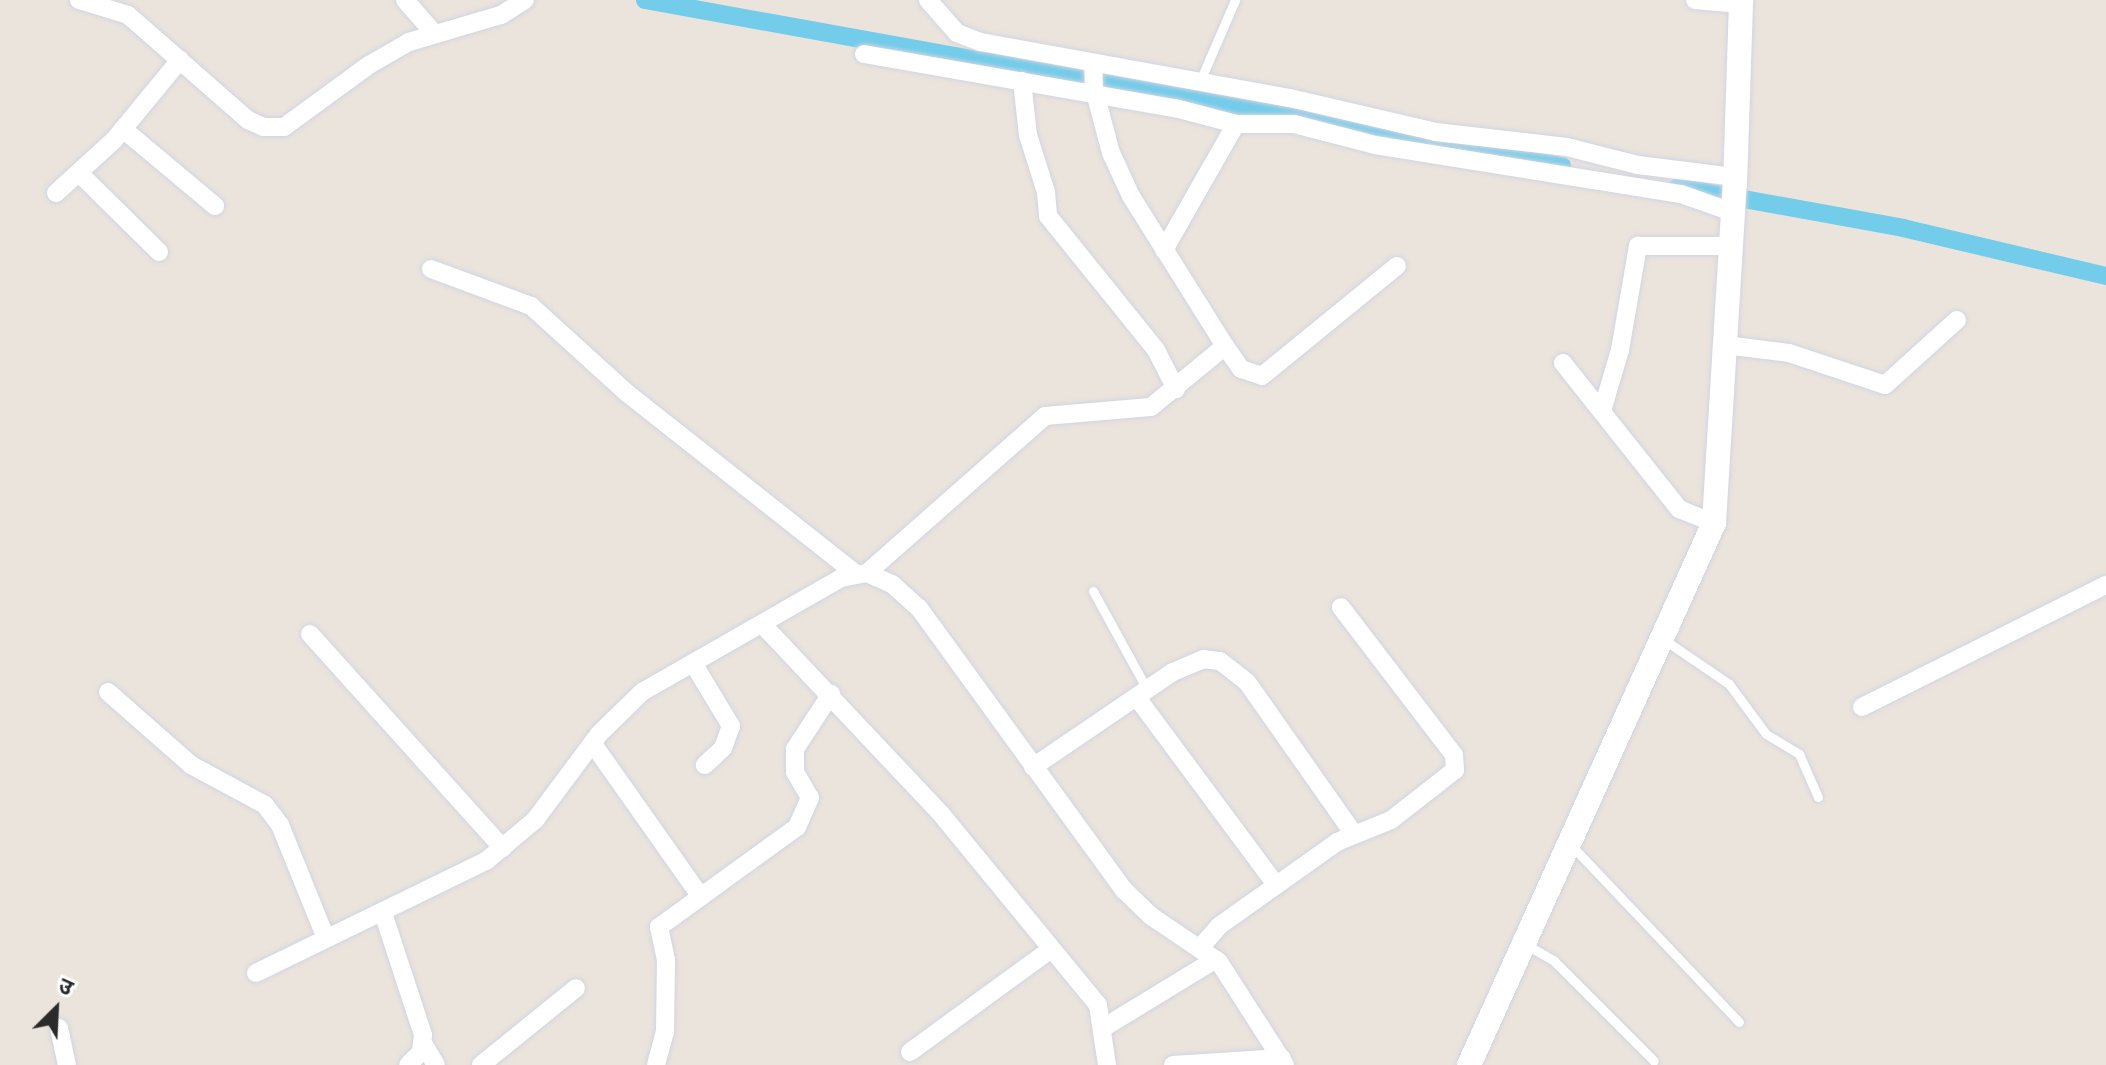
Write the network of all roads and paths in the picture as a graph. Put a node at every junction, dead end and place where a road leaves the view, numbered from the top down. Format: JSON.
{"nodes":[{"id":1,"x":79,"y":0,"type":"edge"},
{"id":2,"x":405,"y":0,"type":"edge"},
{"id":3,"x":525,"y":0,"type":"edge"},
{"id":4,"x":928,"y":0,"type":"edge"},
{"id":5,"x":1235,"y":0,"type":"edge"},
{"id":6,"x":1695,"y":0,"type":"edge"},
{"id":7,"x":1740,"y":2,"type":"edge"},
{"id":8,"x":433,"y":32,"type":"junction"},
{"id":9,"x":864,"y":54,"type":"dead end"},
{"id":10,"x":180,"y":60,"type":"junction"},
{"id":11,"x":1022,"y":81,"type":"junction"},
{"id":12,"x":1094,"y":81,"type":"junction"},
{"id":13,"x":1199,"y":84,"type":"junction"},
{"id":14,"x":1236,"y":124,"type":"junction"},
{"id":15,"x":123,"y":129,"type":"junction"},
{"id":16,"x":80,"y":174,"type":"junction"},
{"id":17,"x":56,"y":193,"type":"dead end"},
{"id":18,"x":1734,"y":194,"type":"junction"},
{"id":19,"x":215,"y":206,"type":"dead end"},
{"id":20,"x":1730,"y":246,"type":"junction"},
{"id":21,"x":1164,"y":250,"type":"junction"},
{"id":22,"x":159,"y":252,"type":"dead end"},
{"id":23,"x":1397,"y":266,"type":"dead end"},
{"id":24,"x":431,"y":269,"type":"dead end"},
{"id":25,"x":1957,"y":320,"type":"dead end"},
{"id":26,"x":1725,"y":345,"type":"junction"},
{"id":27,"x":1225,"y":346,"type":"junction"},
{"id":28,"x":1563,"y":363,"type":"dead end"},
{"id":29,"x":1176,"y":389,"type":"junction"},
{"id":30,"x":1602,"y":411,"type":"junction"},
{"id":31,"x":1714,"y":523,"type":"junction"},
{"id":32,"x":861,"y":573,"type":"junction"},
{"id":33,"x":2106,"y":585,"type":"edge"},
{"id":34,"x":1093,"y":591,"type":"dead end"},
{"id":35,"x":1341,"y":607,"type":"dead end"},
{"id":36,"x":762,"y":624,"type":"junction"},
{"id":37,"x":310,"y":634,"type":"dead end"},
{"id":38,"x":1663,"y":639,"type":"junction"},
{"id":39,"x":693,"y":663,"type":"junction"},
{"id":40,"x":108,"y":692,"type":"dead end"},
{"id":41,"x":831,"y":694,"type":"junction"},
{"id":42,"x":1143,"y":695,"type":"junction"},
{"id":43,"x":1862,"y":707,"type":"dead end"},
{"id":44,"x":593,"y":744,"type":"junction"},
{"id":45,"x":705,"y":765,"type":"dead end"},
{"id":46,"x":1033,"y":767,"type":"junction"},
{"id":47,"x":1818,"y":797,"type":"dead end"},
{"id":48,"x":1353,"y":833,"type":"junction"},
{"id":49,"x":1571,"y":845,"type":"junction"},
{"id":50,"x":503,"y":848,"type":"junction"},
{"id":51,"x":1276,"y":885,"type":"junction"},
{"id":52,"x":701,"y":897,"type":"junction"},
{"id":53,"x":383,"y":913,"type":"junction"},
{"id":54,"x":325,"y":936,"type":"junction"},
{"id":55,"x":1525,"y":944,"type":"junction"},
{"id":56,"x":1200,"y":948,"type":"junction"},
{"id":57,"x":1050,"y":950,"type":"junction"},
{"id":58,"x":1216,"y":959,"type":"junction"},
{"id":59,"x":256,"y":973,"type":"dead end"},
{"id":60,"x":576,"y":988,"type":"dead end"},
{"id":61,"x":1739,"y":1022,"type":"dead end"},
{"id":62,"x":59,"y":1028,"type":"dead end"},
{"id":63,"x":1103,"y":1028,"type":"junction"},
{"id":64,"x":424,"y":1045,"type":"junction"},
{"id":65,"x":910,"y":1052,"type":"dead end"},
{"id":66,"x":1654,"y":1061,"type":"dead end"},
{"id":67,"x":1283,"y":1062,"type":"edge"},
{"id":68,"x":67,"y":1065,"type":"edge"},
{"id":69,"x":408,"y":1065,"type":"edge"},
{"id":70,"x":436,"y":1065,"type":"edge"},
{"id":71,"x":481,"y":1065,"type":"edge"},
{"id":72,"x":656,"y":1065,"type":"edge"},
{"id":73,"x":1107,"y":1065,"type":"edge"},
{"id":74,"x":1173,"y":1065,"type":"edge"},
{"id":75,"x":1469,"y":1065,"type":"edge"}],
"edges":[{"from":1,"to":10,"type":"street"},
{"from":2,"to":8,"type":"street"},
{"from":3,"to":8,"type":"street"},
{"from":4,"to":12,"type":"street"},
{"from":5,"to":13,"type":"lane"},
{"from":6,"to":7,"type":"street"},
{"from":7,"to":18,"type":"street"},
{"from":8,"to":10,"type":"street"},
{"from":9,"to":11,"type":"street"},
{"from":10,"to":15,"type":"street"},
{"from":11,"to":12,"type":"street"},
{"from":11,"to":29,"type":"street"},
{"from":12,"to":13,"type":"street"},
{"from":12,"to":14,"type":"street"},
{"from":12,"to":21,"type":"street"},
{"from":13,"to":18,"type":"street"},
{"from":14,"to":18,"type":"street"},
{"from":14,"to":21,"type":"street"},
{"from":15,"to":16,"type":"street"},
{"from":15,"to":19,"type":"street"},
{"from":16,"to":17,"type":"street"},
{"from":16,"to":22,"type":"street"},
{"from":18,"to":20,"type":"street"},
{"from":20,"to":26,"type":"street"},
{"from":20,"to":30,"type":"street"},
{"from":21,"to":27,"type":"street"},
{"from":23,"to":27,"type":"street"},
{"from":24,"to":32,"type":"street"},
{"from":25,"to":26,"type":"street"},
{"from":26,"to":31,"type":"street"},
{"from":27,"to":29,"type":"street"},
{"from":28,"to":30,"type":"street"},
{"from":29,"to":32,"type":"street"},
{"from":30,"to":31,"type":"street"},
{"from":31,"to":38,"type":"street"},
{"from":32,"to":36,"type":"street"},
{"from":32,"to":46,"type":"street"},
{"from":33,"to":43,"type":"street"},
{"from":34,"to":42,"type":"lane"},
{"from":35,"to":48,"type":"street"},
{"from":36,"to":39,"type":"street"},
{"from":36,"to":41,"type":"street"},
{"from":37,"to":50,"type":"street"},
{"from":38,"to":47,"type":"lane"},
{"from":38,"to":49,"type":"street"},
{"from":39,"to":44,"type":"street"},
{"from":39,"to":45,"type":"street"},
{"from":40,"to":54,"type":"street"},
{"from":41,"to":52,"type":"street"},
{"from":41,"to":57,"type":"street"},
{"from":42,"to":46,"type":"street"},
{"from":42,"to":48,"type":"street"},
{"from":42,"to":51,"type":"street"},
{"from":44,"to":50,"type":"street"},
{"from":44,"to":52,"type":"street"},
{"from":46,"to":56,"type":"street"},
{"from":48,"to":51,"type":"street"},
{"from":49,"to":55,"type":"street"},
{"from":49,"to":61,"type":"lane"},
{"from":50,"to":53,"type":"street"},
{"from":51,"to":56,"type":"street"},
{"from":52,"to":72,"type":"street"},
{"from":53,"to":54,"type":"street"},
{"from":53,"to":64,"type":"street"},
{"from":54,"to":59,"type":"street"},
{"from":55,"to":66,"type":"lane"},
{"from":55,"to":75,"type":"street"},
{"from":56,"to":58,"type":"street"},
{"from":57,"to":63,"type":"street"},
{"from":57,"to":65,"type":"street"},
{"from":58,"to":63,"type":"street"},
{"from":58,"to":67,"type":"street"},
{"from":60,"to":71,"type":"street"},
{"from":62,"to":68,"type":"street"},
{"from":63,"to":73,"type":"street"},
{"from":64,"to":69,"type":"street"},
{"from":64,"to":70,"type":"street"},
{"from":67,"to":74,"type":"street"}]}
